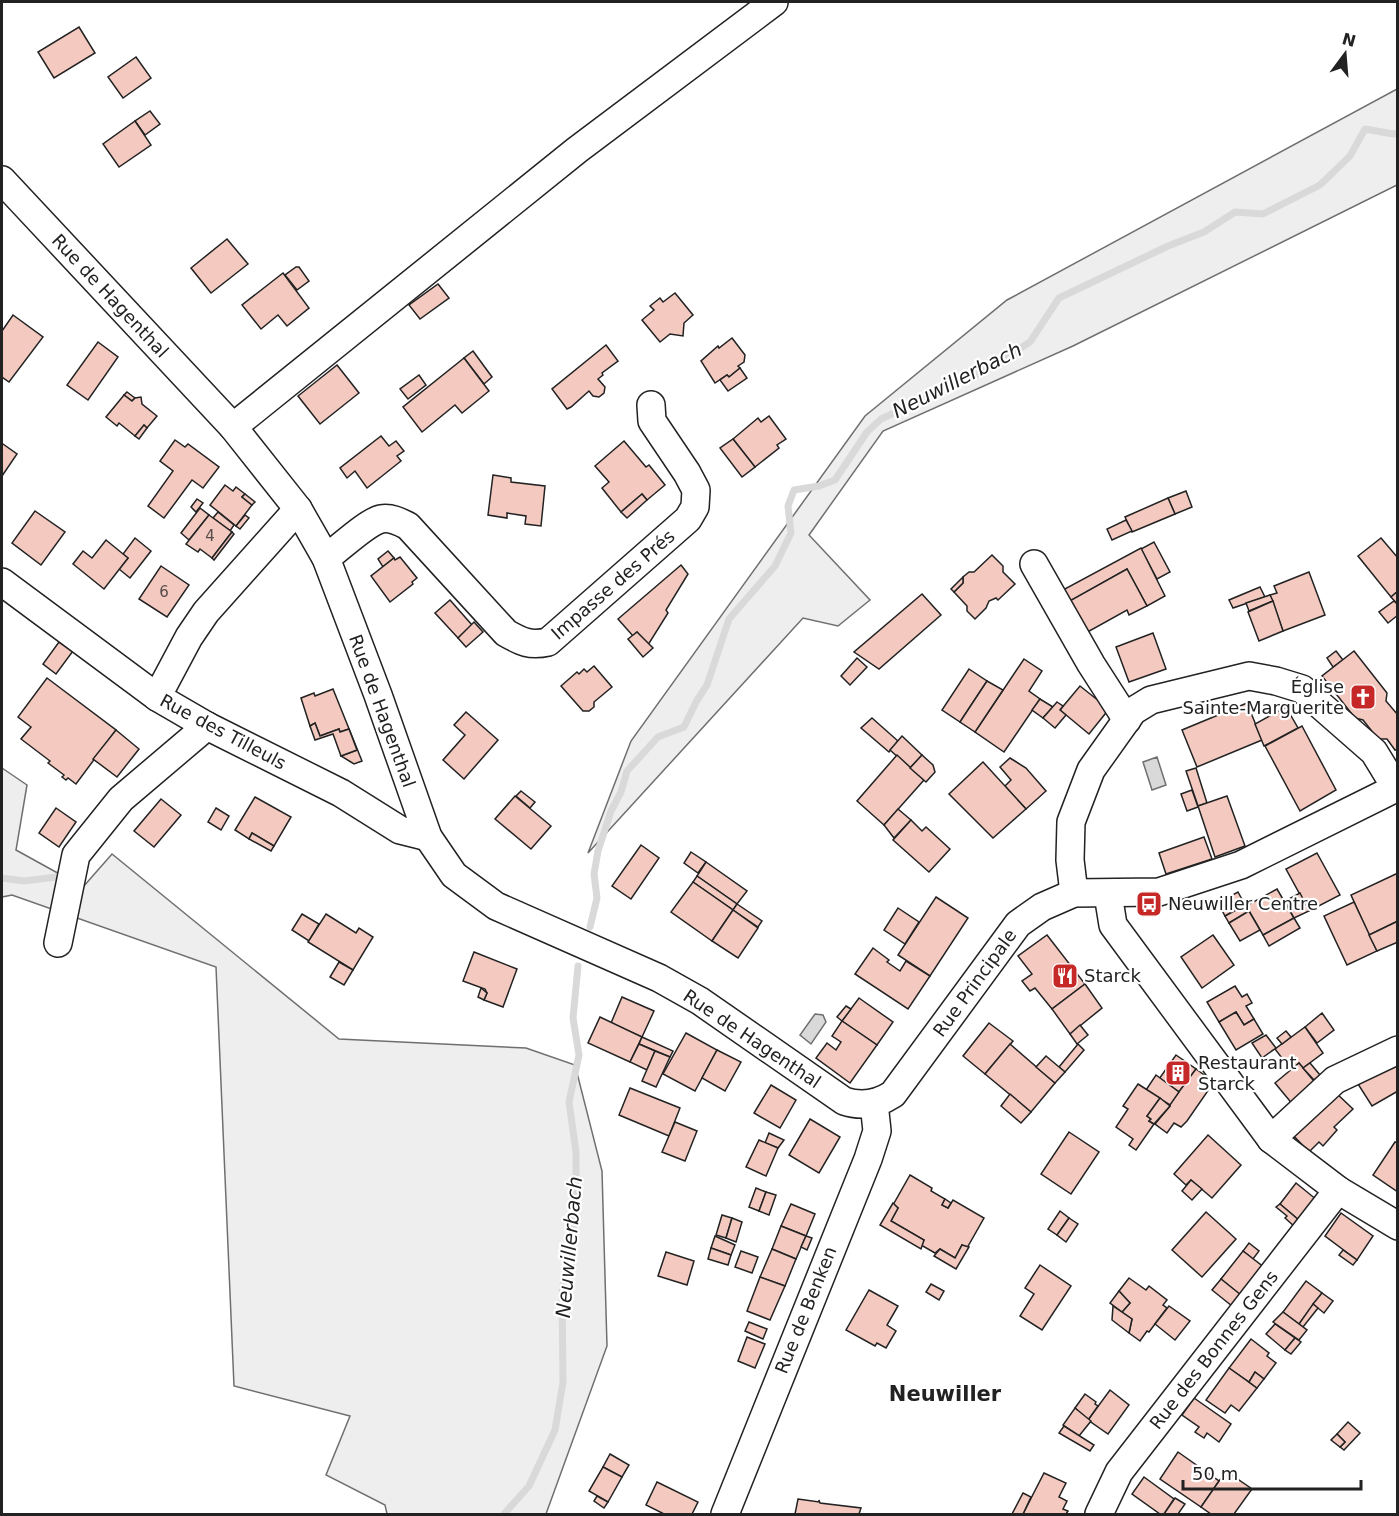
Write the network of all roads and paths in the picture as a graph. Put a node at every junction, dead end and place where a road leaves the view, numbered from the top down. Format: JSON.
{"nodes":[{"id":1,"x":774,"y":2,"type":"edge"},
{"id":2,"x":2,"y":180,"type":"edge"},
{"id":3,"x":651,"y":405,"type":"dead end"},
{"id":4,"x":233,"y":427,"type":"junction"},
{"id":5,"x":298,"y":509,"type":"junction"},
{"id":6,"x":326,"y":558,"type":"junction"},
{"id":7,"x":1034,"y":564,"type":"dead end"},
{"id":8,"x":2,"y":582,"type":"edge"},
{"id":9,"x":157,"y":697,"type":"junction"},
{"id":10,"x":1127,"y":720,"type":"junction"},
{"id":11,"x":207,"y":726,"type":"junction"},
{"id":12,"x":1397,"y":788,"type":"edge"},
{"id":13,"x":428,"y":837,"type":"junction"},
{"id":14,"x":1074,"y":893,"type":"junction"},
{"id":15,"x":1108,"y":894,"type":"junction"},
{"id":16,"x":58,"y":943,"type":"dead end"},
{"id":17,"x":1398,"y":1050,"type":"edge"},
{"id":18,"x":874,"y":1103,"type":"junction"},
{"id":19,"x":1271,"y":1139,"type":"junction"},
{"id":20,"x":1338,"y":1190,"type":"junction"},
{"id":21,"x":1398,"y":1226,"type":"edge"},
{"id":22,"x":725,"y":1515,"type":"edge"},
{"id":23,"x":1099,"y":1515,"type":"edge"}],
"edges":[{"from":1,"to":4,"type":"street"},
{"from":2,"to":4,"type":"street","name":"Rue de Hagenthal"},
{"from":3,"to":6,"type":"street","name":"Impasse des Prés"},
{"from":4,"to":5,"type":"street","name":"Rue de Hagenthal"},
{"from":5,"to":6,"type":"street","name":"Rue de Hagenthal"},
{"from":5,"to":9,"type":"street"},
{"from":6,"to":13,"type":"street","name":"Rue de Hagenthal"},
{"from":7,"to":10,"type":"street"},
{"from":8,"to":9,"type":"street","name":"Rue des Tilleuls"},
{"from":9,"to":11,"type":"street","name":"Rue des Tilleuls"},
{"from":10,"to":12,"type":"street"},
{"from":10,"to":14,"type":"street"},
{"from":11,"to":13,"type":"street","name":"Rue des Tilleuls"},
{"from":11,"to":16,"type":"street"},
{"from":12,"to":15,"type":"street","name":"Rue Principale"},
{"from":13,"to":18,"type":"street","name":"Rue de Hagenthal"},
{"from":14,"to":15,"type":"street","name":"Rue Principale"},
{"from":14,"to":18,"type":"street","name":"Rue Principale"},
{"from":15,"to":19,"type":"street"},
{"from":17,"to":19,"type":"street"},
{"from":18,"to":22,"type":"street","name":"Rue de Benken"},
{"from":19,"to":20,"type":"street"},
{"from":20,"to":21,"type":"street"},
{"from":20,"to":23,"type":"street","name":"Rue des Bonnes Gens"}]}
